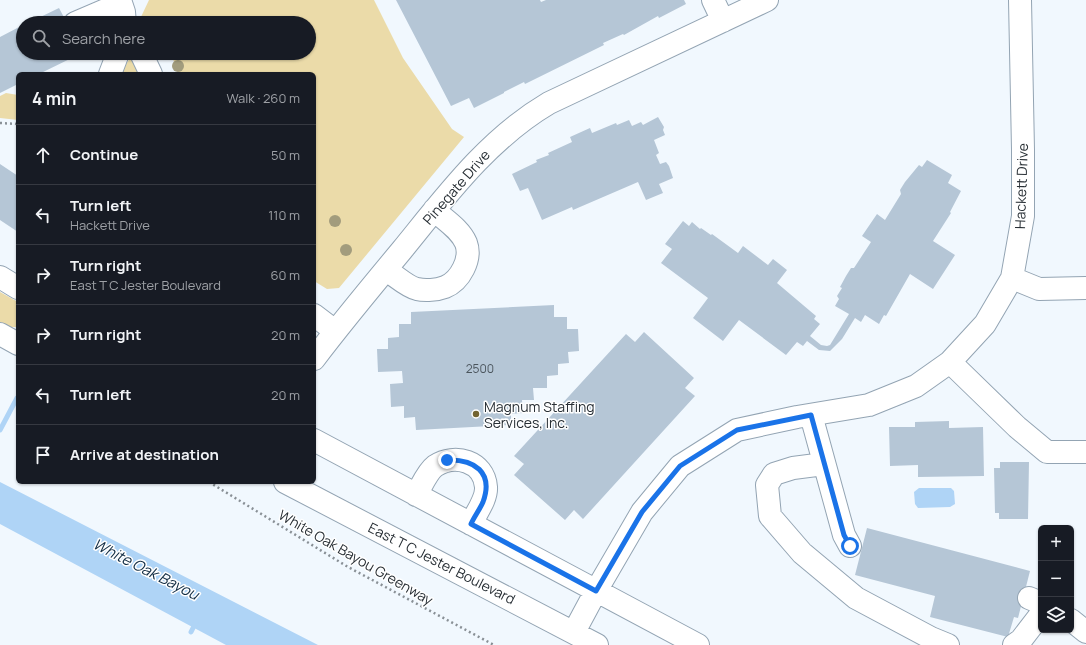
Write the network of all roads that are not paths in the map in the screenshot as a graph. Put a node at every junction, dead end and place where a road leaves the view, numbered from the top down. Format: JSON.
{"nodes":[{"id":1,"x":713,"y":0,"type":"edge"},
{"id":2,"x":767,"y":0,"type":"edge"},
{"id":3,"x":1020,"y":0,"type":"edge"},
{"id":4,"x":120,"y":10,"type":"edge"},
{"id":5,"x":99,"y":16,"type":"edge"},
{"id":6,"x":723,"y":22,"type":"junction"},
{"id":7,"x":115,"y":60,"type":"edge"},
{"id":8,"x":144,"y":60,"type":"edge"},
{"id":9,"x":111,"y":72,"type":"edge"},
{"id":10,"x":150,"y":72,"type":"edge"},
{"id":11,"x":434,"y":210,"type":"junction"},
{"id":12,"x":386,"y":270,"type":"junction"},
{"id":13,"x":0,"y":277,"type":"edge"},
{"id":14,"x":1012,"y":278,"type":"junction"},
{"id":15,"x":16,"y":287,"type":"edge"},
{"id":16,"x":1086,"y":288,"type":"edge"},
{"id":17,"x":316,"y":317,"type":"edge"},
{"id":18,"x":335,"y":331,"type":"junction"},
{"id":19,"x":0,"y":334,"type":"edge"},
{"id":20,"x":16,"y":343,"type":"edge"},
{"id":21,"x":316,"y":356,"type":"edge"},
{"id":22,"x":950,"y":362,"type":"junction"},
{"id":23,"x":811,"y":415,"type":"junction"},
{"id":24,"x":316,"y":441,"type":"edge"},
{"id":25,"x":1086,"y":452,"type":"edge"},
{"id":26,"x":824,"y":464,"type":"junction"},
{"id":27,"x":289,"y":484,"type":"edge"},
{"id":28,"x":416,"y":495,"type":"junction"},
{"id":29,"x":471,"y":524,"type":"junction"},
{"id":30,"x":850,"y":546,"type":"dead end"},
{"id":31,"x":596,"y":591,"type":"junction"},
{"id":32,"x":1037,"y":605,"type":"edge"},
{"id":33,"x":1074,"y":622,"type":"edge"},
{"id":34,"x":574,"y":632,"type":"junction"},
{"id":35,"x":1086,"y":632,"type":"edge"},
{"id":36,"x":597,"y":645,"type":"edge"},
{"id":37,"x":698,"y":645,"type":"edge"},
{"id":38,"x":948,"y":645,"type":"edge"},
{"id":39,"x":1014,"y":645,"type":"edge"}],
"edges":[{"from":1,"to":6,"type":"street"},
{"from":2,"to":6,"type":"street","name":"Pinegate Drive"},
{"from":3,"to":14,"type":"street","name":"Hackett Drive"},
{"from":4,"to":5,"type":"street"},
{"from":6,"to":11,"type":"street","name":"Pinegate Drive"},
{"from":7,"to":9,"type":"street"},
{"from":8,"to":10,"type":"street"},
{"from":11,"to":12,"type":"street","name":"Pinegate Drive"},
{"from":11,"to":12,"type":"street"},
{"from":12,"to":18,"type":"street","name":"Pinegate Drive"},
{"from":13,"to":15,"type":"street"},
{"from":14,"to":16,"type":"street"},
{"from":14,"to":22,"type":"street","name":"Hackett Drive"},
{"from":17,"to":18,"type":"street"},
{"from":18,"to":21,"type":"street","name":"Pinegate Drive"},
{"from":19,"to":20,"type":"street"},
{"from":22,"to":23,"type":"street","name":"Hackett Drive"},
{"from":22,"to":25,"type":"street"},
{"from":23,"to":26,"type":"street"},
{"from":23,"to":31,"type":"street","name":"Hackett Drive"},
{"from":24,"to":28,"type":"street"},
{"from":26,"to":30,"type":"street"},
{"from":26,"to":38,"type":"street"},
{"from":27,"to":34,"type":"street","name":"East T C Jester Boulevard"},
{"from":28,"to":29,"type":"street"},
{"from":28,"to":29,"type":"street"},
{"from":29,"to":31,"type":"street"},
{"from":31,"to":34,"type":"street","name":"Hackett Drive"},
{"from":31,"to":37,"type":"street"},
{"from":32,"to":39,"type":"street"},
{"from":33,"to":35,"type":"street"},
{"from":34,"to":36,"type":"street","name":"East T C Jester Boulevard"}]}
